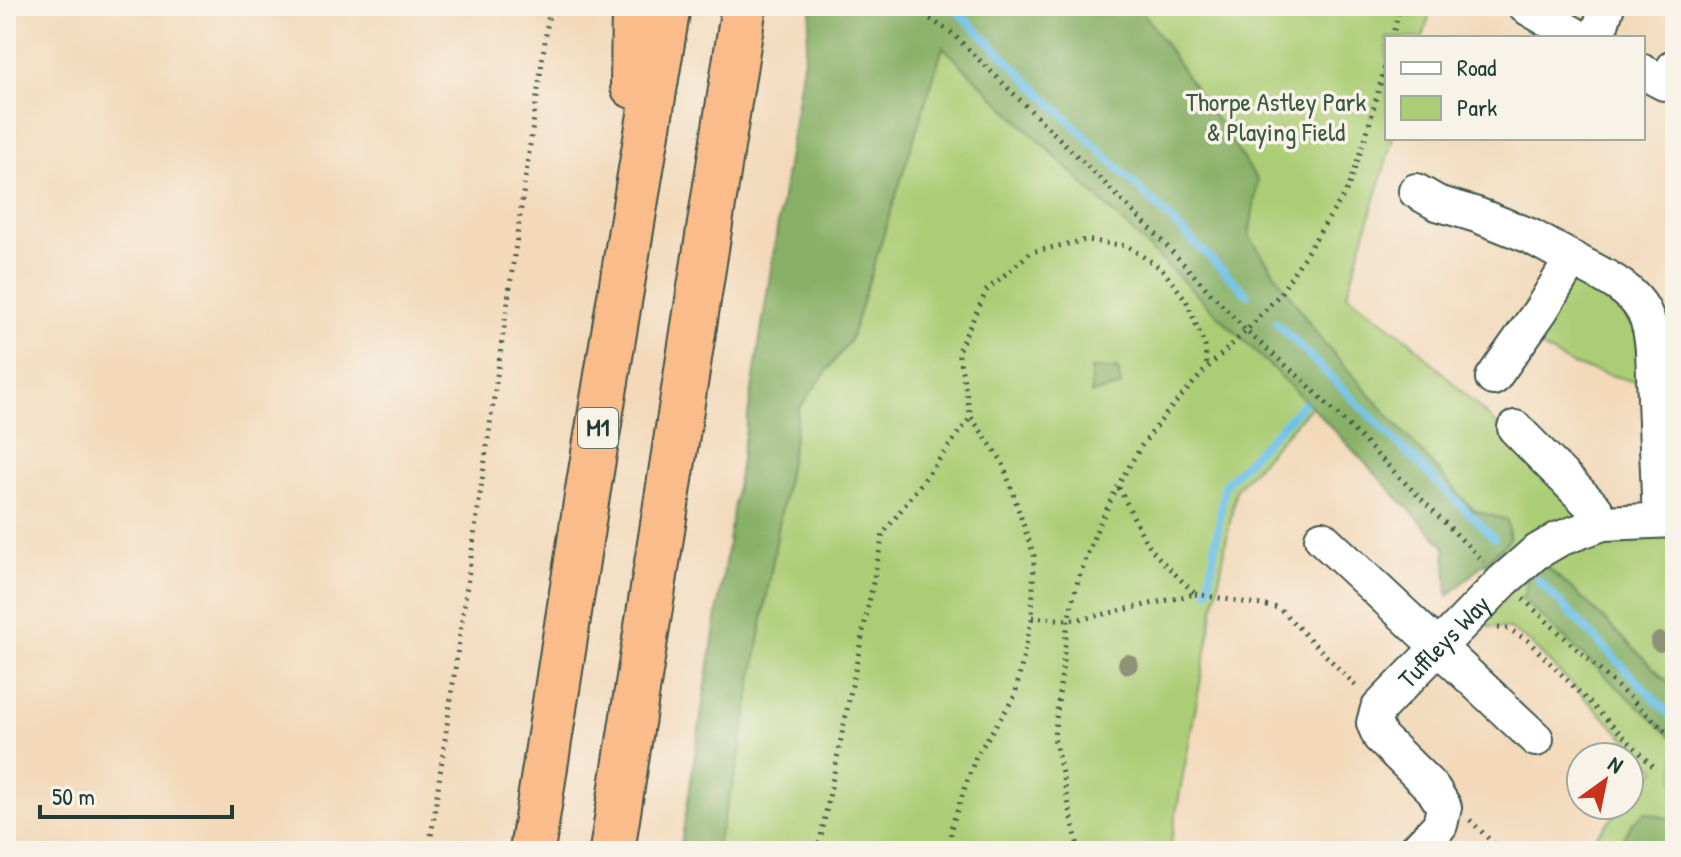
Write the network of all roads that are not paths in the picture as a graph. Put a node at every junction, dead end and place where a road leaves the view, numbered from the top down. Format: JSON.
{"nodes":[{"id":1,"x":634,"y":6,"type":"edge"},
{"id":2,"x":668,"y":6,"type":"edge"},
{"id":3,"x":744,"y":6,"type":"edge"},
{"id":4,"x":763,"y":6,"type":"edge"},
{"id":5,"x":1525,"y":6,"type":"edge"},
{"id":6,"x":1607,"y":6,"type":"edge"},
{"id":7,"x":1566,"y":34,"type":"edge"},
{"id":8,"x":1598,"y":36,"type":"edge"},
{"id":9,"x":719,"y":161,"type":"junction"},
{"id":10,"x":1416,"y":191,"type":"dead end"},
{"id":11,"x":631,"y":232,"type":"junction"},
{"id":12,"x":1572,"y":259,"type":"junction"},
{"id":13,"x":1493,"y":378,"type":"dead end"},
{"id":14,"x":1515,"y":428,"type":"dead end"},
{"id":15,"x":1668,"y":520,"type":"edge"},
{"id":16,"x":1603,"y":523,"type":"junction"},
{"id":17,"x":1322,"y":538,"type":"dead end"},
{"id":18,"x":1438,"y":647,"type":"junction"},
{"id":19,"x":1536,"y":739,"type":"dead end"},
{"id":20,"x":532,"y":851,"type":"edge"},
{"id":21,"x":612,"y":851,"type":"edge"},
{"id":22,"x":1415,"y":851,"type":"edge"}],
"edges":[{"from":1,"to":11,"type":"highway"},
{"from":2,"to":11,"type":"highway","number":"M1"},
{"from":3,"to":9,"type":"highway"},
{"from":4,"to":9,"type":"highway"},
{"from":5,"to":7,"type":"street"},
{"from":6,"to":8,"type":"street"},
{"from":9,"to":21,"type":"highway"},
{"from":10,"to":12,"type":"street"},
{"from":11,"to":20,"type":"highway","number":"M1"},
{"from":12,"to":13,"type":"street"},
{"from":12,"to":15,"type":"street"},
{"from":14,"to":16,"type":"street"},
{"from":15,"to":16,"type":"street","name":"Tuffleys Way"},
{"from":16,"to":18,"type":"street","name":"Tuffleys Way"},
{"from":17,"to":18,"type":"street"},
{"from":18,"to":19,"type":"street"},
{"from":18,"to":22,"type":"street","name":"Tuffleys Way"}]}
